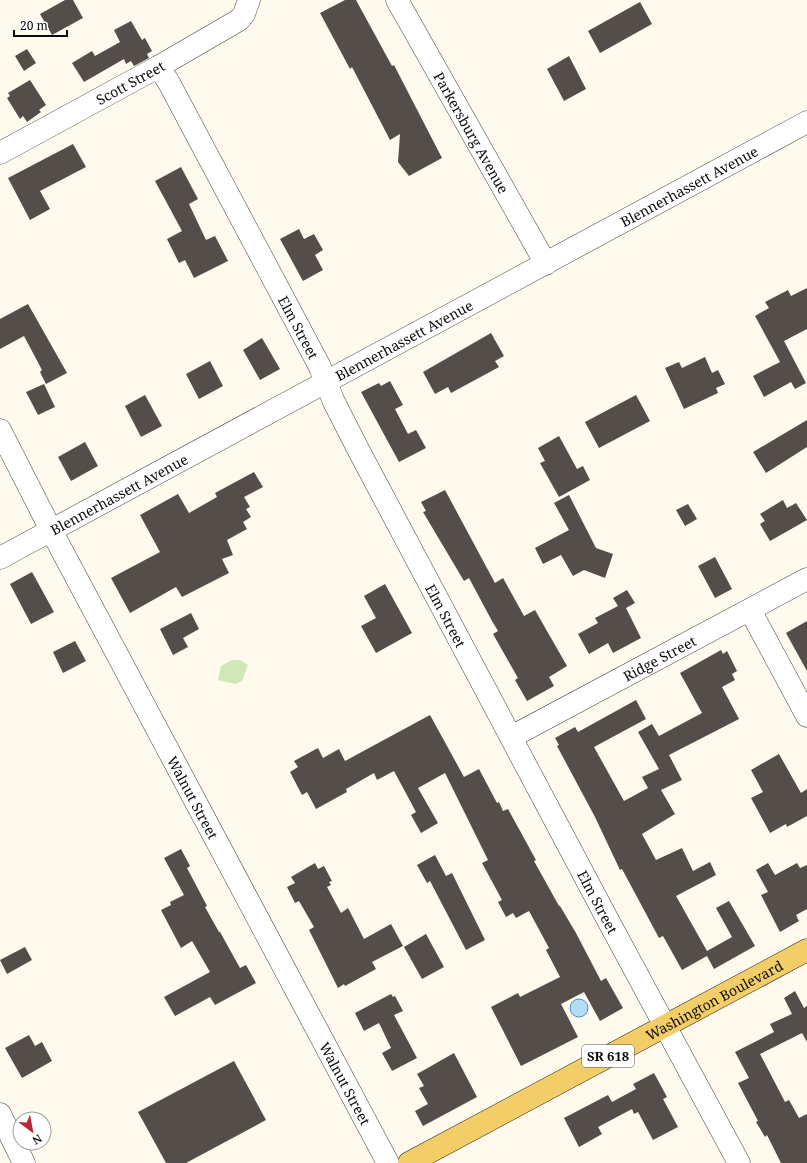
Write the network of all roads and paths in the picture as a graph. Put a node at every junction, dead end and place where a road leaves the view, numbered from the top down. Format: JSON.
{"nodes":[{"id":1,"x":249,"y":0,"type":"edge"},
{"id":2,"x":397,"y":0,"type":"edge"},
{"id":3,"x":158,"y":67,"type":"junction"},
{"id":4,"x":807,"y":122,"type":"edge"},
{"id":5,"x":0,"y":153,"type":"edge"},
{"id":6,"x":546,"y":264,"type":"junction"},
{"id":7,"x":325,"y":382,"type":"junction"},
{"id":8,"x":0,"y":430,"type":"edge"},
{"id":9,"x":51,"y":530,"type":"junction"},
{"id":10,"x":0,"y":558,"type":"edge"},
{"id":11,"x":807,"y":579,"type":"edge"},
{"id":12,"x":750,"y":610,"type":"junction"},
{"id":13,"x":807,"y":716,"type":"edge"},
{"id":14,"x":511,"y":737,"type":"junction"},
{"id":15,"x":807,"y":950,"type":"edge"},
{"id":16,"x":665,"y":1026,"type":"junction"},
{"id":17,"x":0,"y":1114,"type":"edge"},
{"id":18,"x":24,"y":1163,"type":"edge"},
{"id":19,"x":388,"y":1163,"type":"edge"},
{"id":20,"x":409,"y":1163,"type":"edge"},
{"id":21,"x":739,"y":1163,"type":"edge"}],
"edges":[{"from":1,"to":3,"type":"street","name":"Scott Street"},
{"from":2,"to":6,"type":"street","name":"Parkersburg Avenue"},
{"from":3,"to":5,"type":"street","name":"Scott Street"},
{"from":3,"to":7,"type":"street","name":"Elm Street"},
{"from":4,"to":6,"type":"street","name":"Blennerhassett Avenue"},
{"from":6,"to":7,"type":"street","name":"Blennerhassett Avenue"},
{"from":7,"to":9,"type":"street","name":"Blennerhassett Avenue"},
{"from":7,"to":14,"type":"street","name":"Elm Street"},
{"from":8,"to":9,"type":"street","name":"Walnut Street"},
{"from":9,"to":10,"type":"street","name":"Blennerhassett Avenue"},
{"from":9,"to":19,"type":"street","name":"Walnut Street"},
{"from":11,"to":12,"type":"street","name":"Ridge Street"},
{"from":12,"to":13,"type":"street"},
{"from":12,"to":14,"type":"street","name":"Ridge Street"},
{"from":14,"to":16,"type":"street","name":"Elm Street"},
{"from":15,"to":16,"type":"main road","name":"Washington Boulevard","number":"SR 618"},
{"from":16,"to":20,"type":"main road","name":"Washington Boulevard","number":"SR 618"},
{"from":16,"to":21,"type":"street","name":"Elm Street"},
{"from":17,"to":18,"type":"street"}]}
